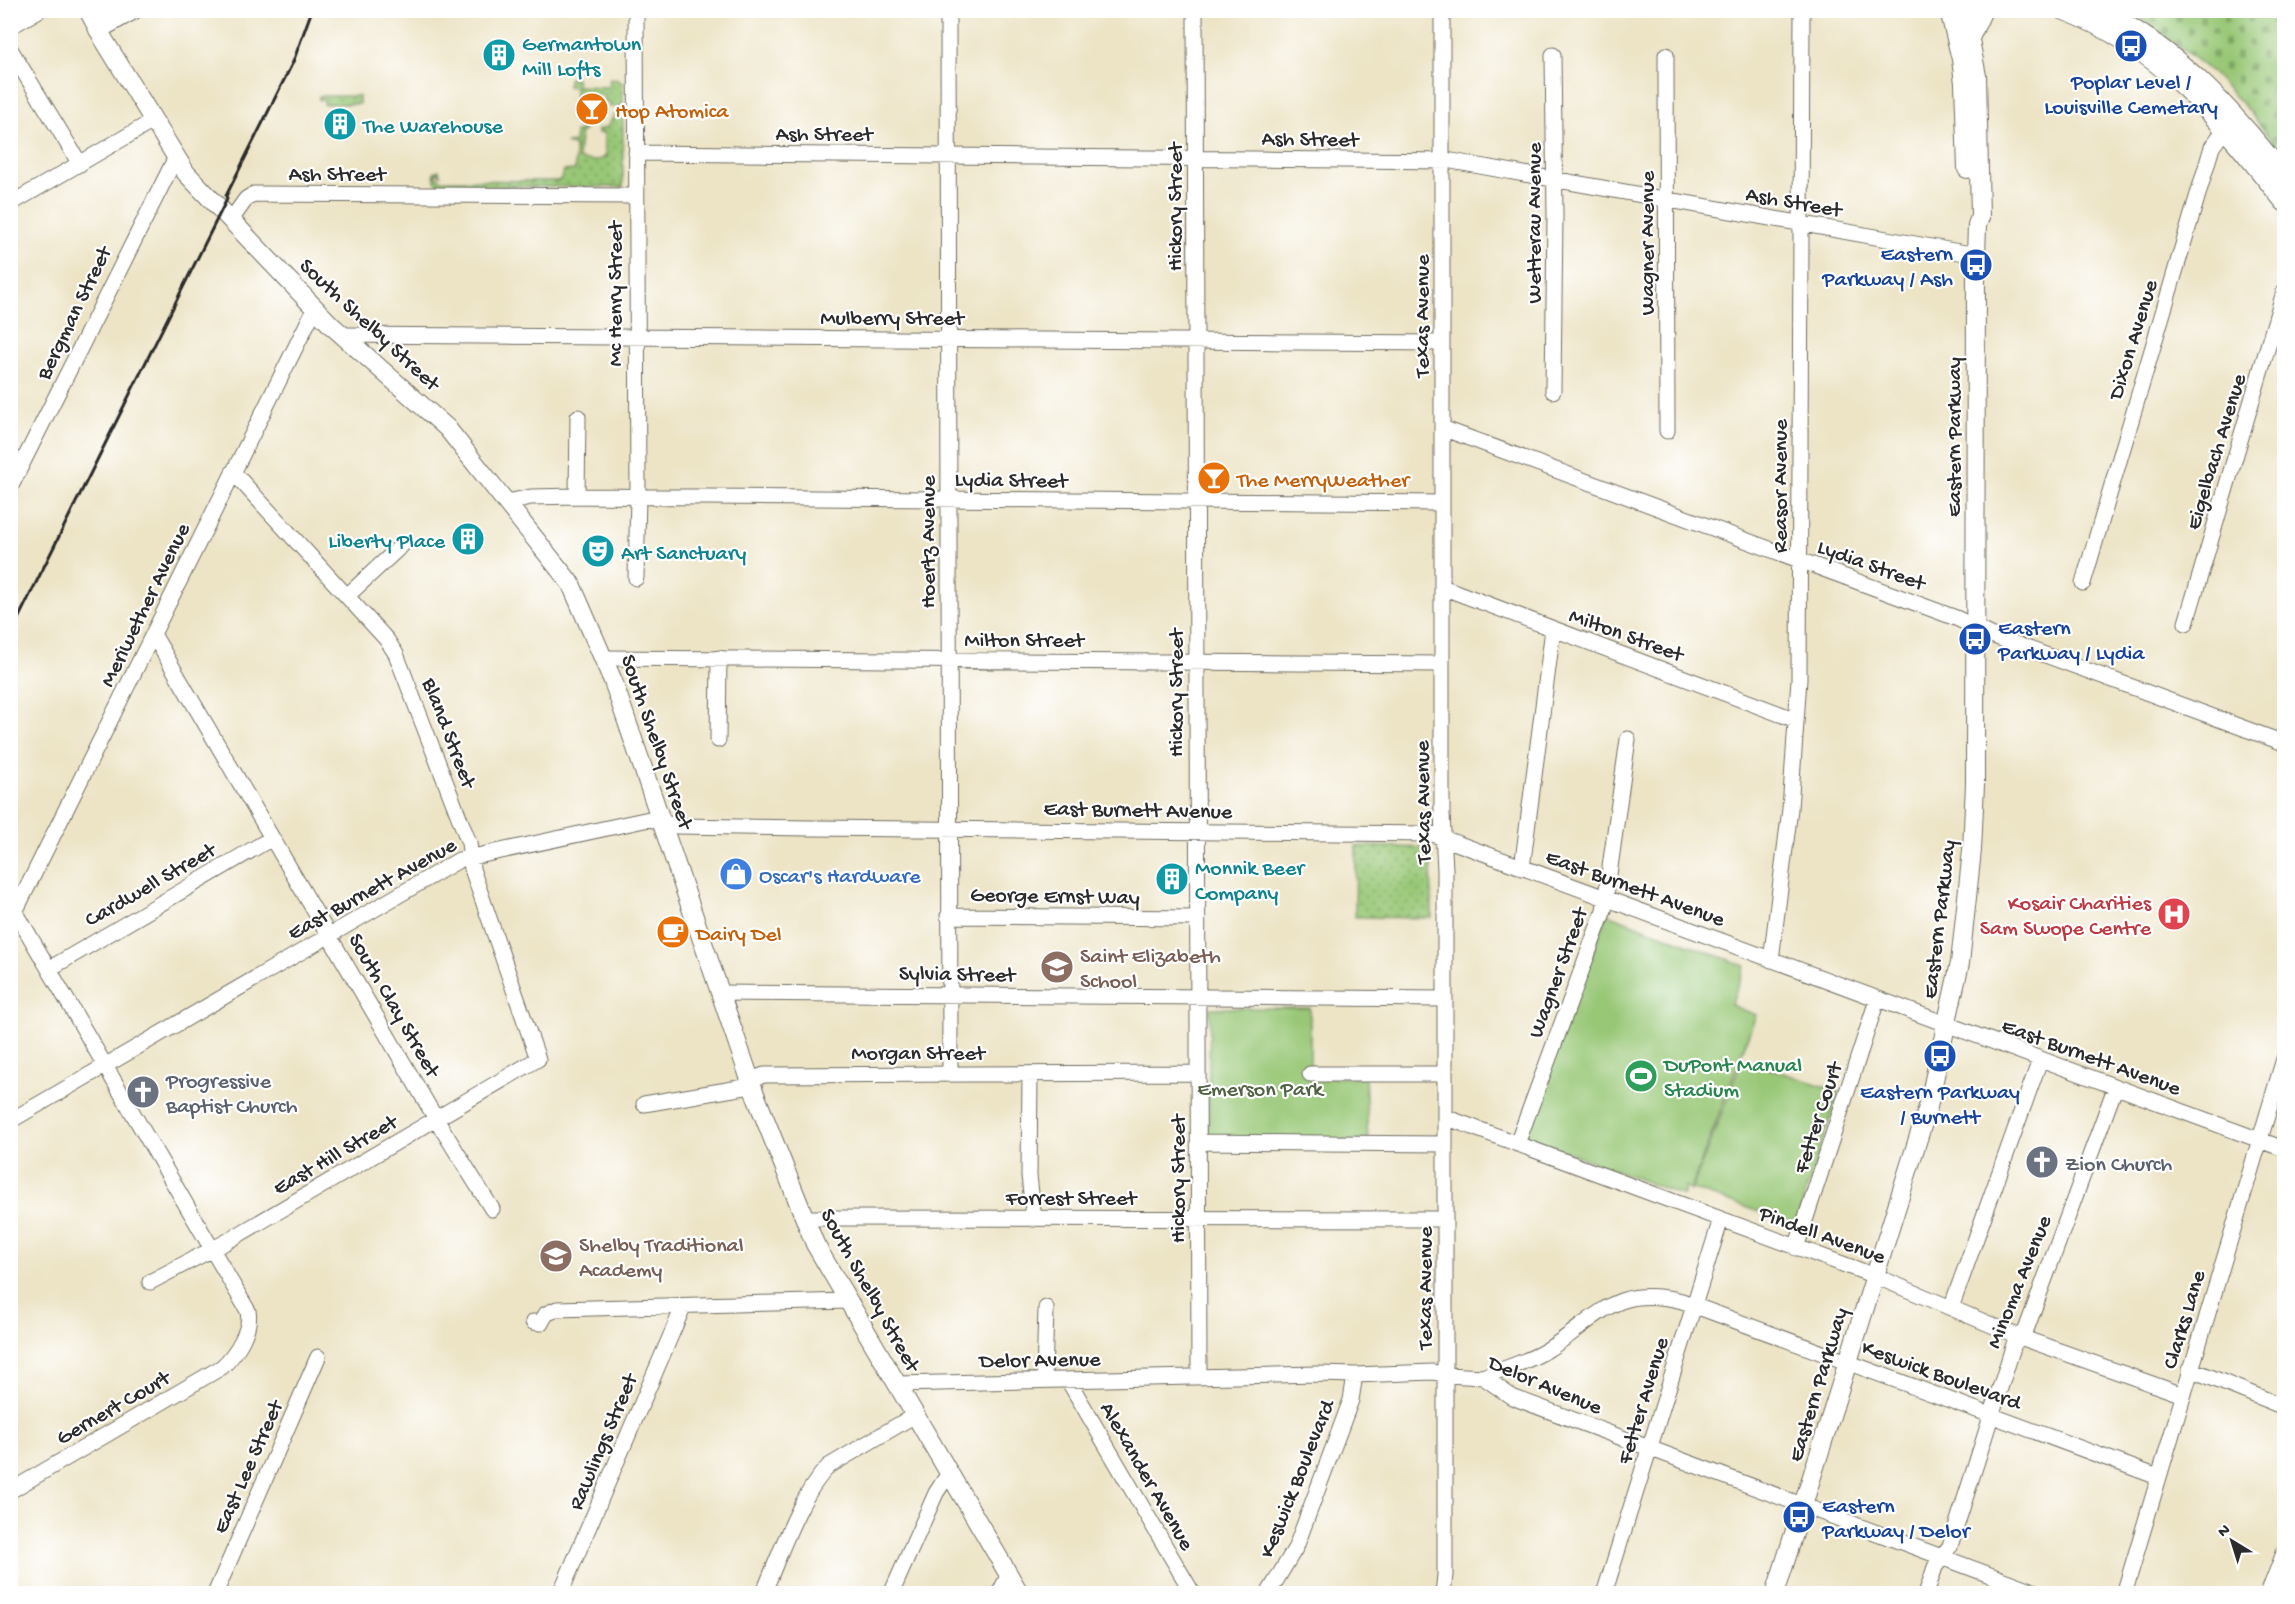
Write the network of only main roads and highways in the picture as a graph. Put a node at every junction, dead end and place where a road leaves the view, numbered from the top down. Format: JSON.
{"nodes":[{"id":1,"x":88,"y":10,"type":"edge"},
{"id":2,"x":1949,"y":10,"type":"edge"},
{"id":3,"x":1964,"y":10,"type":"edge"},
{"id":4,"x":1983,"y":10,"type":"edge"},
{"id":5,"x":2061,"y":10,"type":"edge"},
{"id":6,"x":2101,"y":10,"type":"edge"},
{"id":7,"x":133,"y":11,"type":"edge"},
{"id":8,"x":98,"y":30,"type":"junction"},
{"id":9,"x":1970,"y":38,"type":"junction"},
{"id":10,"x":2230,"y":121,"type":"junction"},
{"id":11,"x":2284,"y":175,"type":"edge"},
{"id":12,"x":2284,"y":202,"type":"edge"},
{"id":13,"x":1977,"y":225,"type":"junction"},
{"id":14,"x":1020,"y":1593,"type":"edge"},
{"id":15,"x":1775,"y":1593,"type":"edge"}],
"edges":[{"from":1,"to":8,"type":"main road","name":"South Shelby Street"},
{"from":2,"to":13,"type":"main road","name":"Eastern Parkway"},
{"from":3,"to":9,"type":"main road","name":"Eastern Parkway"},
{"from":4,"to":9,"type":"main road"},
{"from":5,"to":10,"type":"main road"},
{"from":6,"to":10,"type":"main road"},
{"from":7,"to":8,"type":"main road"},
{"from":8,"to":14,"type":"main road","name":"South Shelby Street"},
{"from":9,"to":13,"type":"main road","name":"Eastern Parkway"},
{"from":10,"to":11,"type":"main road"},
{"from":10,"to":12,"type":"main road"},
{"from":13,"to":15,"type":"main road","name":"Eastern Parkway"}]}
